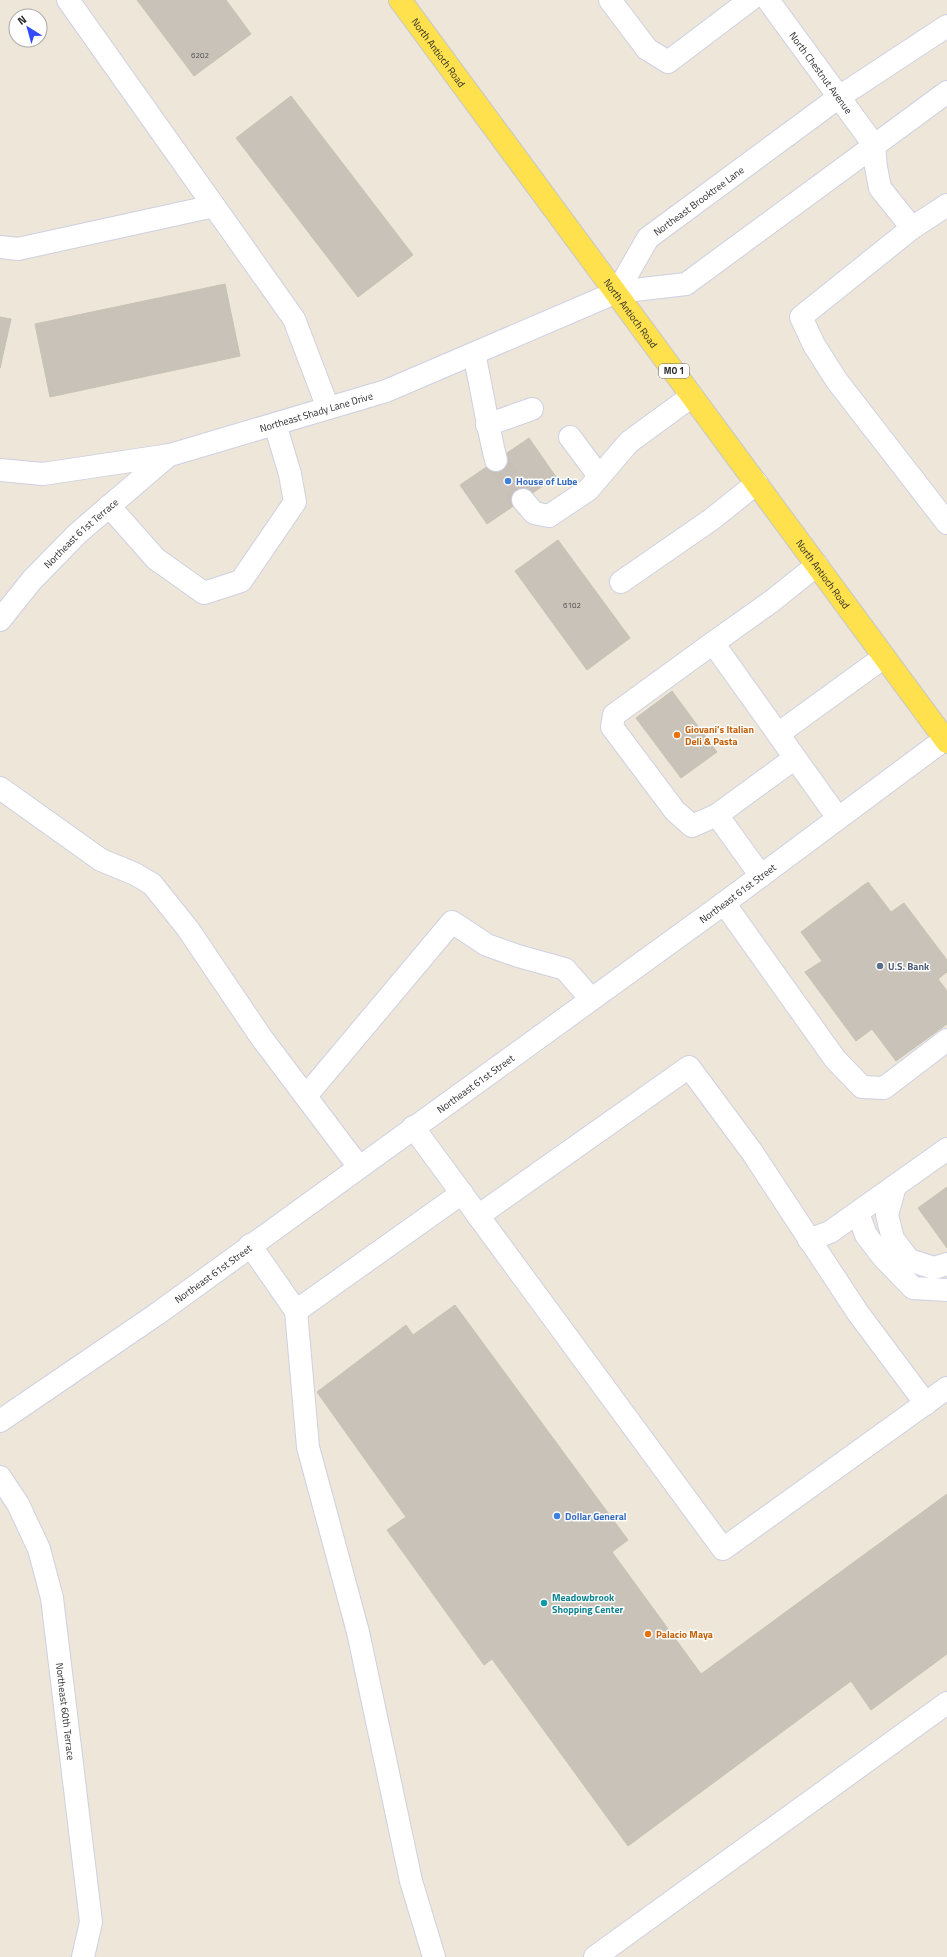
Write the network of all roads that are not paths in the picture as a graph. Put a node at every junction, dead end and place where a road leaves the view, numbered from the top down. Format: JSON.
{"nodes":[{"id":1,"x":68,"y":0,"type":"edge"},
{"id":2,"x":400,"y":0,"type":"edge"},
{"id":3,"x":610,"y":0,"type":"edge"},
{"id":4,"x":750,"y":0,"type":"edge"},
{"id":5,"x":768,"y":0,"type":"edge"},
{"id":6,"x":947,"y":26,"type":"edge"},
{"id":7,"x":947,"y":92,"type":"edge"},
{"id":8,"x":839,"y":97,"type":"junction"},
{"id":9,"x":874,"y":145,"type":"junction"},
{"id":10,"x":947,"y":205,"type":"edge"},
{"id":11,"x":214,"y":206,"type":"junction"},
{"id":12,"x":912,"y":228,"type":"junction"},
{"id":13,"x":0,"y":247,"type":"edge"},
{"id":14,"x":617,"y":292,"type":"junction"},
{"id":15,"x":474,"y":354,"type":"junction"},
{"id":16,"x":692,"y":396,"type":"junction"},
{"id":17,"x":328,"y":408,"type":"junction"},
{"id":18,"x":532,"y":409,"type":"dead end"},
{"id":19,"x":275,"y":424,"type":"junction"},
{"id":20,"x":487,"y":426,"type":"junction"},
{"id":21,"x":570,"y":437,"type":"dead end"},
{"id":22,"x":170,"y":455,"type":"junction"},
{"id":23,"x":496,"y":460,"type":"tunnel mouth"},
{"id":24,"x":0,"y":470,"type":"edge"},
{"id":25,"x":599,"y":476,"type":"junction"},
{"id":26,"x":757,"y":483,"type":"junction"},
{"id":27,"x":523,"y":500,"type":"tunnel mouth"},
{"id":28,"x":109,"y":506,"type":"junction"},
{"id":29,"x":947,"y":523,"type":"edge"},
{"id":30,"x":817,"y":565,"type":"junction"},
{"id":31,"x":621,"y":582,"type":"dead end"},
{"id":32,"x":0,"y":620,"type":"edge"},
{"id":33,"x":713,"y":643,"type":"junction"},
{"id":34,"x":884,"y":656,"type":"junction"},
{"id":35,"x":778,"y":734,"type":"junction"},
{"id":36,"x":946,"y":740,"type":"edge"},
{"id":37,"x":795,"y":758,"type":"junction"},
{"id":38,"x":0,"y":788,"type":"edge"},
{"id":39,"x":717,"y":815,"type":"junction"},
{"id":40,"x":838,"y":818,"type":"junction"},
{"id":41,"x":761,"y":876,"type":"junction"},
{"id":42,"x":724,"y":903,"type":"junction"},
{"id":43,"x":591,"y":999,"type":"junction"},
{"id":44,"x":947,"y":1040,"type":"edge"},
{"id":45,"x":306,"y":1096,"type":"junction"},
{"id":46,"x":413,"y":1127,"type":"junction"},
{"id":47,"x":947,"y":1149,"type":"edge"},
{"id":48,"x":359,"y":1166,"type":"junction"},
{"id":49,"x":896,"y":1186,"type":"junction"},
{"id":50,"x":462,"y":1193,"type":"junction"},
{"id":51,"x":858,"y":1213,"type":"junction"},
{"id":52,"x":478,"y":1216,"type":"junction"},
{"id":53,"x":809,"y":1240,"type":"junction"},
{"id":54,"x":250,"y":1245,"type":"junction"},
{"id":55,"x":947,"y":1264,"type":"edge"},
{"id":56,"x":947,"y":1290,"type":"edge"},
{"id":57,"x":296,"y":1311,"type":"junction"},
{"id":58,"x":947,"y":1388,"type":"edge"},
{"id":59,"x":926,"y":1404,"type":"junction"},
{"id":60,"x":0,"y":1421,"type":"edge"},
{"id":61,"x":0,"y":1477,"type":"edge"},
{"id":62,"x":947,"y":1703,"type":"edge"},
{"id":63,"x":84,"y":1957,"type":"edge"},
{"id":64,"x":434,"y":1957,"type":"edge"},
{"id":65,"x":595,"y":1957,"type":"edge"}],
"edges":[{"from":1,"to":11,"type":"street"},
{"from":2,"to":14,"type":"main road","name":"North Antioch Road","number":"MO 1"},
{"from":3,"to":4,"type":"street"},
{"from":5,"to":8,"type":"street","name":"North Chestnut Avenue"},
{"from":6,"to":8,"type":"street","name":"Northeast Brooktree Lane"},
{"from":7,"to":9,"type":"street"},
{"from":8,"to":9,"type":"street","name":"North Chestnut Avenue"},
{"from":8,"to":14,"type":"street","name":"Northeast Brooktree Lane"},
{"from":9,"to":12,"type":"street"},
{"from":9,"to":14,"type":"street"},
{"from":10,"to":12,"type":"street"},
{"from":11,"to":13,"type":"street"},
{"from":11,"to":17,"type":"street"},
{"from":12,"to":29,"type":"street"},
{"from":14,"to":15,"type":"street","name":"Northeast Shady Lane Drive"},
{"from":14,"to":16,"type":"main road","name":"North Antioch Road","number":"MO 1"},
{"from":15,"to":17,"type":"street","name":"Northeast Shady Lane Drive"},
{"from":15,"to":20,"type":"street"},
{"from":16,"to":25,"type":"street"},
{"from":16,"to":26,"type":"main road","name":"North Antioch Road","number":"MO 1"},
{"from":17,"to":19,"type":"street","name":"Northeast Shady Lane Drive"},
{"from":18,"to":20,"type":"street"},
{"from":19,"to":22,"type":"street","name":"Northeast Shady Lane Drive"},
{"from":19,"to":28,"type":"street"},
{"from":20,"to":23,"type":"street"},
{"from":21,"to":25,"type":"street"},
{"from":22,"to":24,"type":"street","name":"Northeast Shady Lane Drive"},
{"from":22,"to":28,"type":"street","name":"Northeast 61st Terrace"},
{"from":25,"to":27,"type":"street"},
{"from":26,"to":30,"type":"main road","name":"North Antioch Road","number":"MO 1"},
{"from":26,"to":31,"type":"street"},
{"from":28,"to":32,"type":"street","name":"Northeast 61st Terrace"},
{"from":30,"to":33,"type":"street"},
{"from":30,"to":34,"type":"main road","name":"North Antioch Road","number":"MO 1"},
{"from":33,"to":35,"type":"street"},
{"from":33,"to":39,"type":"street"},
{"from":34,"to":35,"type":"street"},
{"from":34,"to":36,"type":"main road","name":"North Antioch Road","number":"MO 1"},
{"from":35,"to":37,"type":"street"},
{"from":36,"to":40,"type":"street","name":"Northeast 61st Street"},
{"from":37,"to":39,"type":"street"},
{"from":37,"to":40,"type":"street"},
{"from":38,"to":45,"type":"street"},
{"from":39,"to":41,"type":"street"},
{"from":40,"to":41,"type":"street","name":"Northeast 61st Street"},
{"from":41,"to":42,"type":"street","name":"Northeast 61st Street"},
{"from":42,"to":43,"type":"street","name":"Northeast 61st Street"},
{"from":42,"to":44,"type":"street"},
{"from":43,"to":45,"type":"street"},
{"from":43,"to":46,"type":"street","name":"Northeast 61st Street"},
{"from":45,"to":48,"type":"street"},
{"from":46,"to":48,"type":"street","name":"Northeast 61st Street"},
{"from":46,"to":50,"type":"street"},
{"from":47,"to":49,"type":"street"},
{"from":48,"to":54,"type":"street","name":"Northeast 61st Street"},
{"from":49,"to":51,"type":"street"},
{"from":49,"to":55,"type":"street"},
{"from":50,"to":52,"type":"street"},
{"from":50,"to":57,"type":"street"},
{"from":51,"to":53,"type":"street"},
{"from":51,"to":56,"type":"street"},
{"from":52,"to":53,"type":"street"},
{"from":52,"to":59,"type":"street"},
{"from":53,"to":59,"type":"street"},
{"from":54,"to":57,"type":"street"},
{"from":54,"to":60,"type":"street","name":"Northeast 61st Street"},
{"from":57,"to":64,"type":"street"},
{"from":58,"to":59,"type":"street"},
{"from":61,"to":63,"type":"street","name":"Northeast 60th Terrace"},
{"from":62,"to":65,"type":"street"}]}
